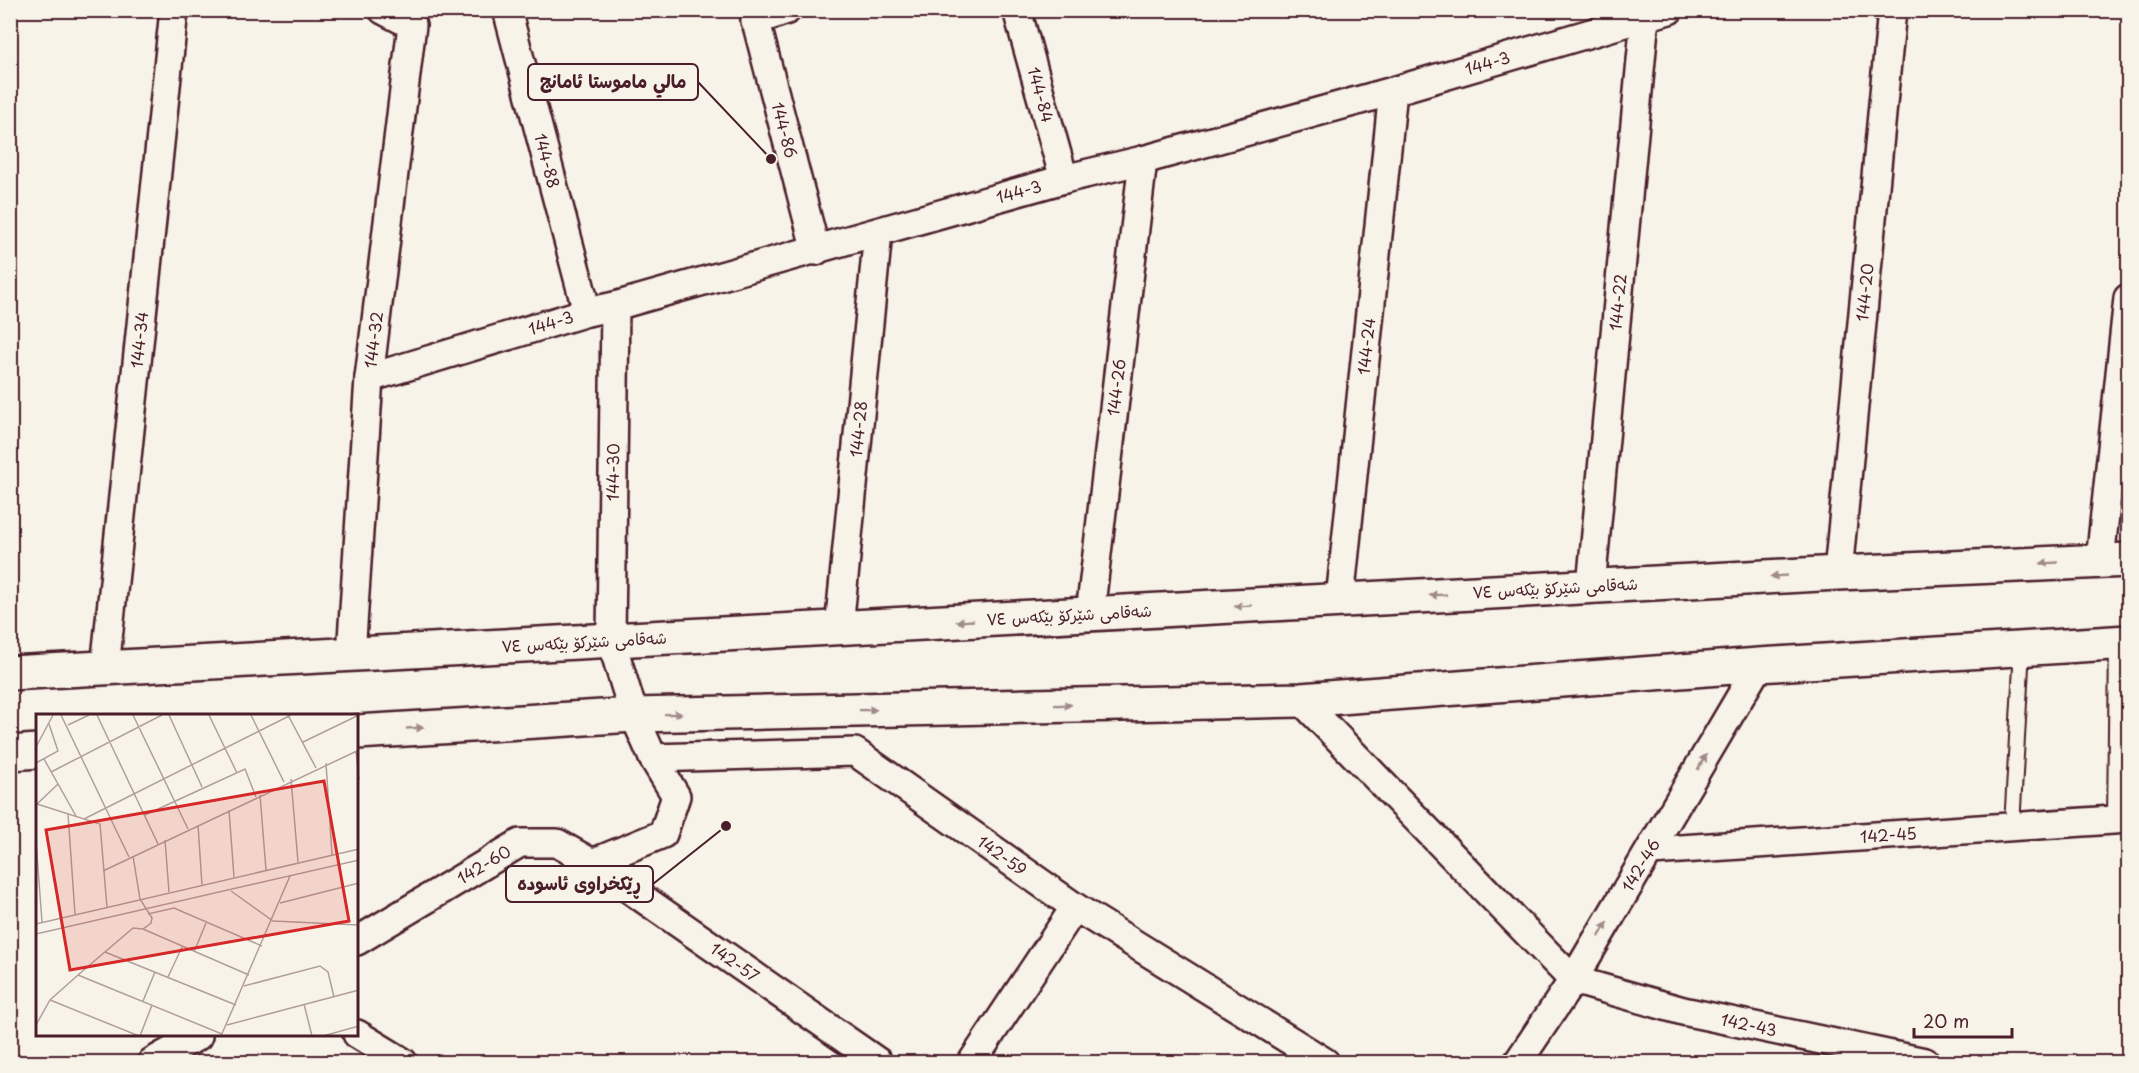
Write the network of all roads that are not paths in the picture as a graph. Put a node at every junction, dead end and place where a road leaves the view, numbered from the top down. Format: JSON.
{"nodes":[{"id":1,"x":174,"y":10,"type":"edge"},
{"id":2,"x":383,"y":10,"type":"edge"},
{"id":3,"x":507,"y":10,"type":"edge"},
{"id":4,"x":787,"y":10,"type":"edge"},
{"id":5,"x":1017,"y":10,"type":"edge"},
{"id":6,"x":1892,"y":10,"type":"edge"},
{"id":7,"x":1657,"y":14,"type":"edge"},
{"id":8,"x":754,"y":16,"type":"edge"},
{"id":9,"x":1608,"y":20,"type":"edge"},
{"id":10,"x":1393,"y":91,"type":"junction"},
{"id":11,"x":1143,"y":160,"type":"junction"},
{"id":12,"x":1064,"y":179,"type":"junction"},
{"id":13,"x":878,"y":232,"type":"junction"},
{"id":14,"x":816,"y":251,"type":"junction"},
{"id":15,"x":2128,"y":298,"type":"edge"},
{"id":16,"x":615,"y":306,"type":"junction"},
{"id":17,"x":587,"y":312,"type":"junction"},
{"id":18,"x":369,"y":378,"type":"junction"},
{"id":19,"x":2114,"y":561,"type":"edge"},
{"id":20,"x":1838,"y":573,"type":"junction"},
{"id":21,"x":1591,"y":586,"type":"junction"},
{"id":22,"x":1340,"y":600,"type":"junction"},
{"id":23,"x":1090,"y":614,"type":"junction"},
{"id":24,"x":839,"y":628,"type":"junction"},
{"id":25,"x":611,"y":640,"type":"junction"},
{"id":26,"x":2123,"y":642,"type":"edge"},
{"id":27,"x":2022,"y":649,"type":"junction"},
{"id":28,"x":351,"y":655,"type":"junction"},
{"id":29,"x":1759,"y":665,"type":"junction"},
{"id":30,"x":105,"y":668,"type":"junction"},
{"id":31,"x":10,"y":673,"type":"edge"},
{"id":32,"x":1301,"y":700,"type":"junction"},
{"id":33,"x":634,"y":715,"type":"junction"},
{"id":34,"x":358,"y":732,"type":"edge"},
{"id":35,"x":36,"y":751,"type":"edge"},
{"id":36,"x":10,"y":753,"type":"edge"},
{"id":37,"x":653,"y":758,"type":"junction"},
{"id":38,"x":2122,"y":819,"type":"edge"},
{"id":39,"x":2012,"y":826,"type":"junction"},
{"id":40,"x":1651,"y":850,"type":"junction"},
{"id":41,"x":592,"y":862,"type":"junction"},
{"id":42,"x":1075,"y":907,"type":"junction"},
{"id":43,"x":358,"y":940,"type":"edge"},
{"id":44,"x":1573,"y":980,"type":"junction"},
{"id":45,"x":358,"y":1035,"type":"edge"},
{"id":46,"x":195,"y":1037,"type":"edge"},
{"id":47,"x":865,"y":1059,"type":"edge"},
{"id":48,"x":152,"y":1062,"type":"edge"},
{"id":49,"x":403,"y":1062,"type":"edge"},
{"id":50,"x":972,"y":1062,"type":"edge"},
{"id":51,"x":1325,"y":1062,"type":"edge"},
{"id":52,"x":1518,"y":1062,"type":"edge"},
{"id":53,"x":1925,"y":1062,"type":"edge"}],
"edges":[{"from":1,"to":30,"type":"street","name":"144-34"},
{"from":2,"to":18,"type":"street","name":"144-32"},
{"from":3,"to":17,"type":"street","name":"144-88"},
{"from":4,"to":8,"type":"street"},
{"from":5,"to":12,"type":"street","name":"144-84"},
{"from":6,"to":20,"type":"street","name":"144-20"},
{"from":7,"to":9,"type":"street","name":"144-3"},
{"from":7,"to":21,"type":"street","name":"144-22"},
{"from":8,"to":14,"type":"street","name":"144-86"},
{"from":9,"to":10,"type":"street","name":"144-3"},
{"from":10,"to":11,"type":"street","name":"144-3"},
{"from":10,"to":22,"type":"street","name":"144-24"},
{"from":11,"to":12,"type":"street","name":"144-3"},
{"from":11,"to":23,"type":"street","name":"144-26"},
{"from":12,"to":13,"type":"street","name":"144-3"},
{"from":13,"to":14,"type":"street","name":"144-3"},
{"from":13,"to":24,"type":"street","name":"144-28"},
{"from":14,"to":16,"type":"street","name":"144-3"},
{"from":15,"to":19,"type":"street"},
{"from":16,"to":17,"type":"street","name":"144-3"},
{"from":16,"to":25,"type":"street","name":"144-30"},
{"from":17,"to":18,"type":"street","name":"144-3"},
{"from":18,"to":28,"type":"street","name":"144-32"},
{"from":19,"to":20,"type":"street","name":"شەقامی شێرکۆ بێکەس ٧٤","one_way":true},
{"from":20,"to":21,"type":"street","name":"شەقامی شێرکۆ بێکەس ٧٤","one_way":true},
{"from":21,"to":22,"type":"street","name":"شەقامی شێرکۆ بێکەس ٧٤","one_way":true},
{"from":22,"to":23,"type":"street","name":"شەقامی شێرکۆ بێکەس ٧٤","one_way":true},
{"from":23,"to":24,"type":"street","name":"شەقامی شێرکۆ بێکەس ٧٤","one_way":true},
{"from":24,"to":25,"type":"street","name":"شەقامی شێرکۆ بێکەس ٧٤"},
{"from":25,"to":28,"type":"street","name":"شەقامی شێرکۆ بێکەس ٧٤"},
{"from":25,"to":33,"type":"street","name":"144-30"},
{"from":26,"to":27,"type":"street"},
{"from":26,"to":38,"type":"lane"},
{"from":27,"to":29,"type":"street"},
{"from":27,"to":39,"type":"lane"},
{"from":28,"to":30,"type":"street","name":"شەقامی شێرکۆ بێکەس ٧٤"},
{"from":29,"to":32,"type":"street"},
{"from":40,"to":29,"type":"street","name":"142-46","one_way":true},
{"from":30,"to":31,"type":"street","name":"شەقامی شێرکۆ بێکەس ٧٤"},
{"from":33,"to":32,"type":"street","one_way":true},
{"from":32,"to":44,"type":"street"},
{"from":34,"to":33,"type":"street","one_way":true},
{"from":33,"to":37,"type":"street"},
{"from":35,"to":36,"type":"street"},
{"from":37,"to":41,"type":"street"},
{"from":37,"to":42,"type":"street","name":"142-59"},
{"from":38,"to":39,"type":"street","name":"142-45"},
{"from":39,"to":40,"type":"street","name":"142-45"},
{"from":44,"to":40,"type":"street","name":"142-46","one_way":true},
{"from":41,"to":43,"type":"street","name":"142-60"},
{"from":41,"to":47,"type":"street","name":"142-57"},
{"from":42,"to":50,"type":"street"},
{"from":42,"to":51,"type":"street","name":"142-59"},
{"from":44,"to":52,"type":"street","name":"142-46"},
{"from":44,"to":53,"type":"street","name":"142-43"},
{"from":45,"to":49,"type":"street"},
{"from":46,"to":48,"type":"street"}]}
